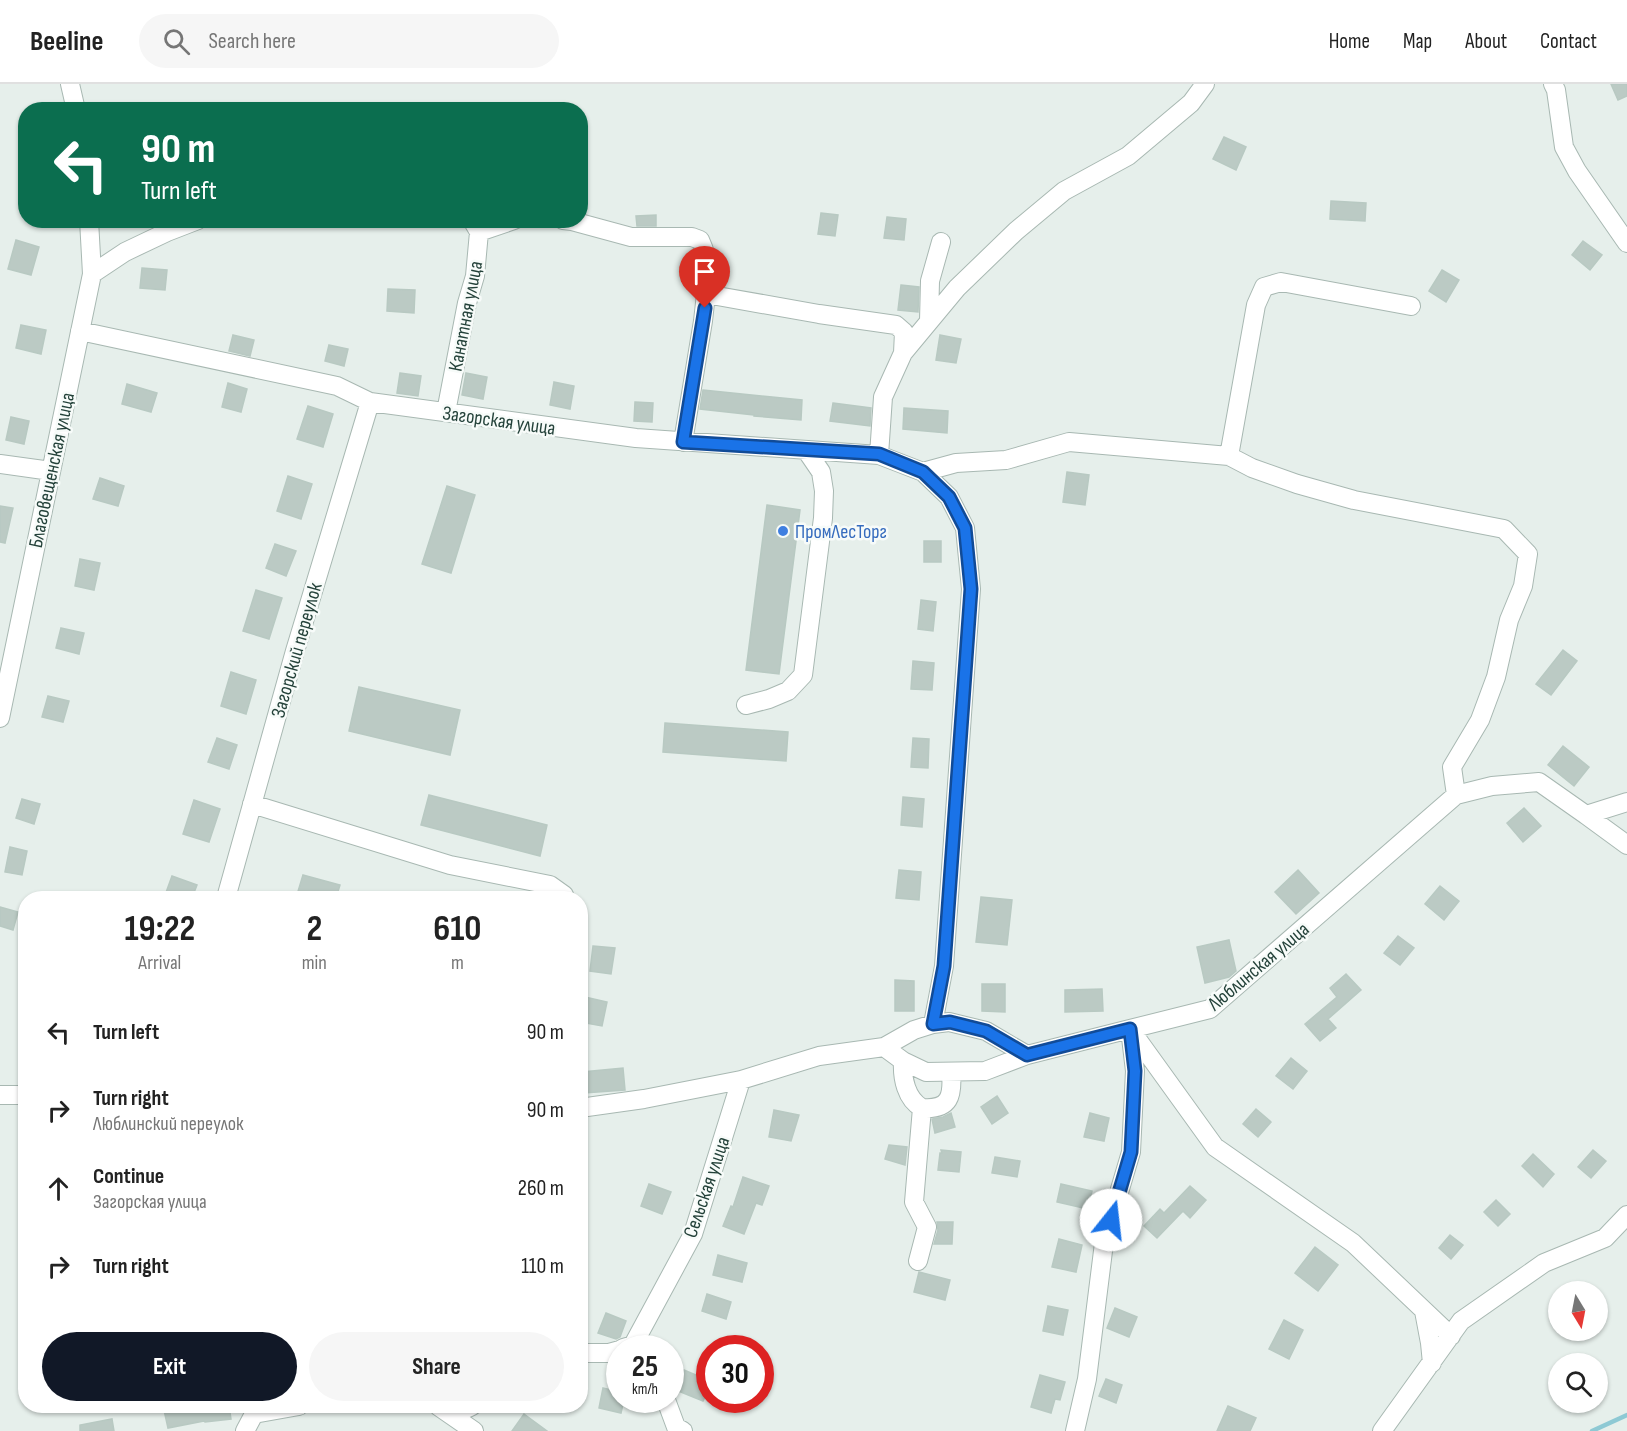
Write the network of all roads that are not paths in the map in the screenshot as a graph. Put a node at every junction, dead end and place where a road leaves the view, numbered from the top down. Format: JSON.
{"nodes":[{"id":1,"x":70,"y":84,"type":"edge"},
{"id":2,"x":1204,"y":84,"type":"edge"},
{"id":3,"x":1553,"y":84,"type":"edge"},
{"id":4,"x":74,"y":102,"type":"edge"},
{"id":5,"x":588,"y":225,"type":"edge"},
{"id":6,"x":89,"y":228,"type":"edge"},
{"id":7,"x":177,"y":228,"type":"edge"},
{"id":8,"x":476,"y":228,"type":"edge"},
{"id":9,"x":941,"y":242,"type":"dead end"},
{"id":10,"x":1627,"y":243,"type":"edge"},
{"id":11,"x":92,"y":274,"type":"junction"},
{"id":12,"x":706,"y":294,"type":"junction"},
{"id":13,"x":1411,"y":306,"type":"dead end"},
{"id":14,"x":929,"y":321,"type":"junction"},
{"id":15,"x":80,"y":331,"type":"junction"},
{"id":16,"x":903,"y":353,"type":"junction"},
{"id":17,"x":370,"y":402,"type":"junction"},
{"id":18,"x":446,"y":412,"type":"junction"},
{"id":19,"x":683,"y":442,"type":"junction"},
{"id":20,"x":806,"y":450,"type":"junction"},
{"id":21,"x":879,"y":454,"type":"junction"},
{"id":22,"x":1229,"y":456,"type":"junction"},
{"id":23,"x":0,"y":464,"type":"edge"},
{"id":24,"x":51,"y":471,"type":"junction"},
{"id":25,"x":923,"y":472,"type":"junction"},
{"id":26,"x":746,"y":705,"type":"dead end"},
{"id":27,"x":0,"y":718,"type":"edge"},
{"id":28,"x":1456,"y":795,"type":"junction"},
{"id":29,"x":1627,"y":802,"type":"edge"},
{"id":30,"x":252,"y":804,"type":"junction"},
{"id":31,"x":1586,"y":815,"type":"junction"},
{"id":32,"x":1627,"y":844,"type":"edge"},
{"id":33,"x":228,"y":891,"type":"edge"},
{"id":34,"x":558,"y":891,"type":"edge"},
{"id":35,"x":933,"y":1024,"type":"junction"},
{"id":36,"x":1130,"y":1029,"type":"junction"},
{"id":37,"x":884,"y":1047,"type":"junction"},
{"id":38,"x":1027,"y":1055,"type":"junction"},
{"id":39,"x":903,"y":1061,"type":"junction"},
{"id":40,"x":951,"y":1072,"type":"junction"},
{"id":41,"x":741,"y":1080,"type":"junction"},
{"id":42,"x":0,"y":1095,"type":"edge"},
{"id":43,"x":18,"y":1095,"type":"edge"},
{"id":44,"x":588,"y":1107,"type":"edge"},
{"id":45,"x":922,"y":1108,"type":"junction"},
{"id":46,"x":1627,"y":1215,"type":"edge"},
{"id":47,"x":918,"y":1262,"type":"dead end"},
{"id":48,"x":1424,"y":1311,"type":"junction"},
{"id":49,"x":635,"y":1335,"type":"edge"},
{"id":50,"x":1451,"y":1336,"type":"junction"},
{"id":51,"x":588,"y":1353,"type":"edge"},
{"id":52,"x":606,"y":1353,"type":"edge"},
{"id":53,"x":1432,"y":1363,"type":"junction"},
{"id":54,"x":252,"y":1413,"type":"edge"},
{"id":55,"x":449,"y":1413,"type":"edge"},
{"id":56,"x":671,"y":1413,"type":"edge"},
{"id":57,"x":245,"y":1431,"type":"edge"},
{"id":58,"x":474,"y":1431,"type":"edge"},
{"id":59,"x":683,"y":1431,"type":"edge"},
{"id":60,"x":1075,"y":1431,"type":"edge"},
{"id":61,"x":1382,"y":1431,"type":"edge"}],
"edges":[{"from":1,"to":4,"type":"street"},
{"from":2,"to":14,"type":"street"},
{"from":3,"to":10,"type":"street"},
{"from":5,"to":12,"type":"street"},
{"from":6,"to":11,"type":"street","name":"Благовещенская улица"},
{"from":7,"to":11,"type":"street"},
{"from":8,"to":18,"type":"street","name":"Канатная улица"},
{"from":9,"to":14,"type":"street"},
{"from":11,"to":15,"type":"street","name":"Благовещенская улица"},
{"from":12,"to":16,"type":"street"},
{"from":12,"to":19,"type":"street"},
{"from":13,"to":22,"type":"street"},
{"from":14,"to":16,"type":"street"},
{"from":15,"to":17,"type":"street","name":"Загорская улица"},
{"from":15,"to":24,"type":"street","name":"Благовещенская улица"},
{"from":16,"to":21,"type":"street"},
{"from":17,"to":18,"type":"street","name":"Загорская улица"},
{"from":17,"to":30,"type":"street","name":"Загорский переулок"},
{"from":18,"to":19,"type":"street","name":"Загорская улица"},
{"from":19,"to":20,"type":"street","name":"Загорская улица"},
{"from":20,"to":21,"type":"street","name":"Загорская улица"},
{"from":20,"to":26,"type":"street"},
{"from":21,"to":25,"type":"street","name":"Загорская улица"},
{"from":22,"to":25,"type":"street"},
{"from":22,"to":28,"type":"street"},
{"from":23,"to":24,"type":"street"},
{"from":24,"to":27,"type":"street","name":"Благовещенская улица"},
{"from":25,"to":35,"type":"street"},
{"from":28,"to":31,"type":"street","name":"Люблинская улица"},
{"from":28,"to":36,"type":"street","name":"Люблинская улица"},
{"from":29,"to":31,"type":"street"},
{"from":30,"to":33,"type":"street","name":"Загорский переулок"},
{"from":30,"to":34,"type":"street"},
{"from":31,"to":32,"type":"street","name":"Люблинская улица"},
{"from":35,"to":37,"type":"street"},
{"from":35,"to":38,"type":"street"},
{"from":36,"to":38,"type":"street","name":"Люблинская улица"},
{"from":36,"to":48,"type":"street"},
{"from":36,"to":60,"type":"street"},
{"from":37,"to":39,"type":"street","name":"Люблинская улица"},
{"from":37,"to":41,"type":"street"},
{"from":38,"to":40,"type":"street","name":"Люблинская улица"},
{"from":39,"to":40,"type":"street","name":"Люблинская улица"},
{"from":39,"to":45,"type":"street"},
{"from":40,"to":45,"type":"street"},
{"from":41,"to":44,"type":"street"},
{"from":41,"to":49,"type":"street","name":"Сельская улица"},
{"from":42,"to":43,"type":"street"},
{"from":45,"to":47,"type":"street"},
{"from":46,"to":50,"type":"street"},
{"from":48,"to":50,"type":"street"},
{"from":48,"to":53,"type":"street"},
{"from":50,"to":53,"type":"street"},
{"from":51,"to":52,"type":"street","name":"Сельская улица"},
{"from":53,"to":61,"type":"street"},
{"from":54,"to":57,"type":"street"},
{"from":55,"to":58,"type":"street"},
{"from":56,"to":59,"type":"street"}]}
